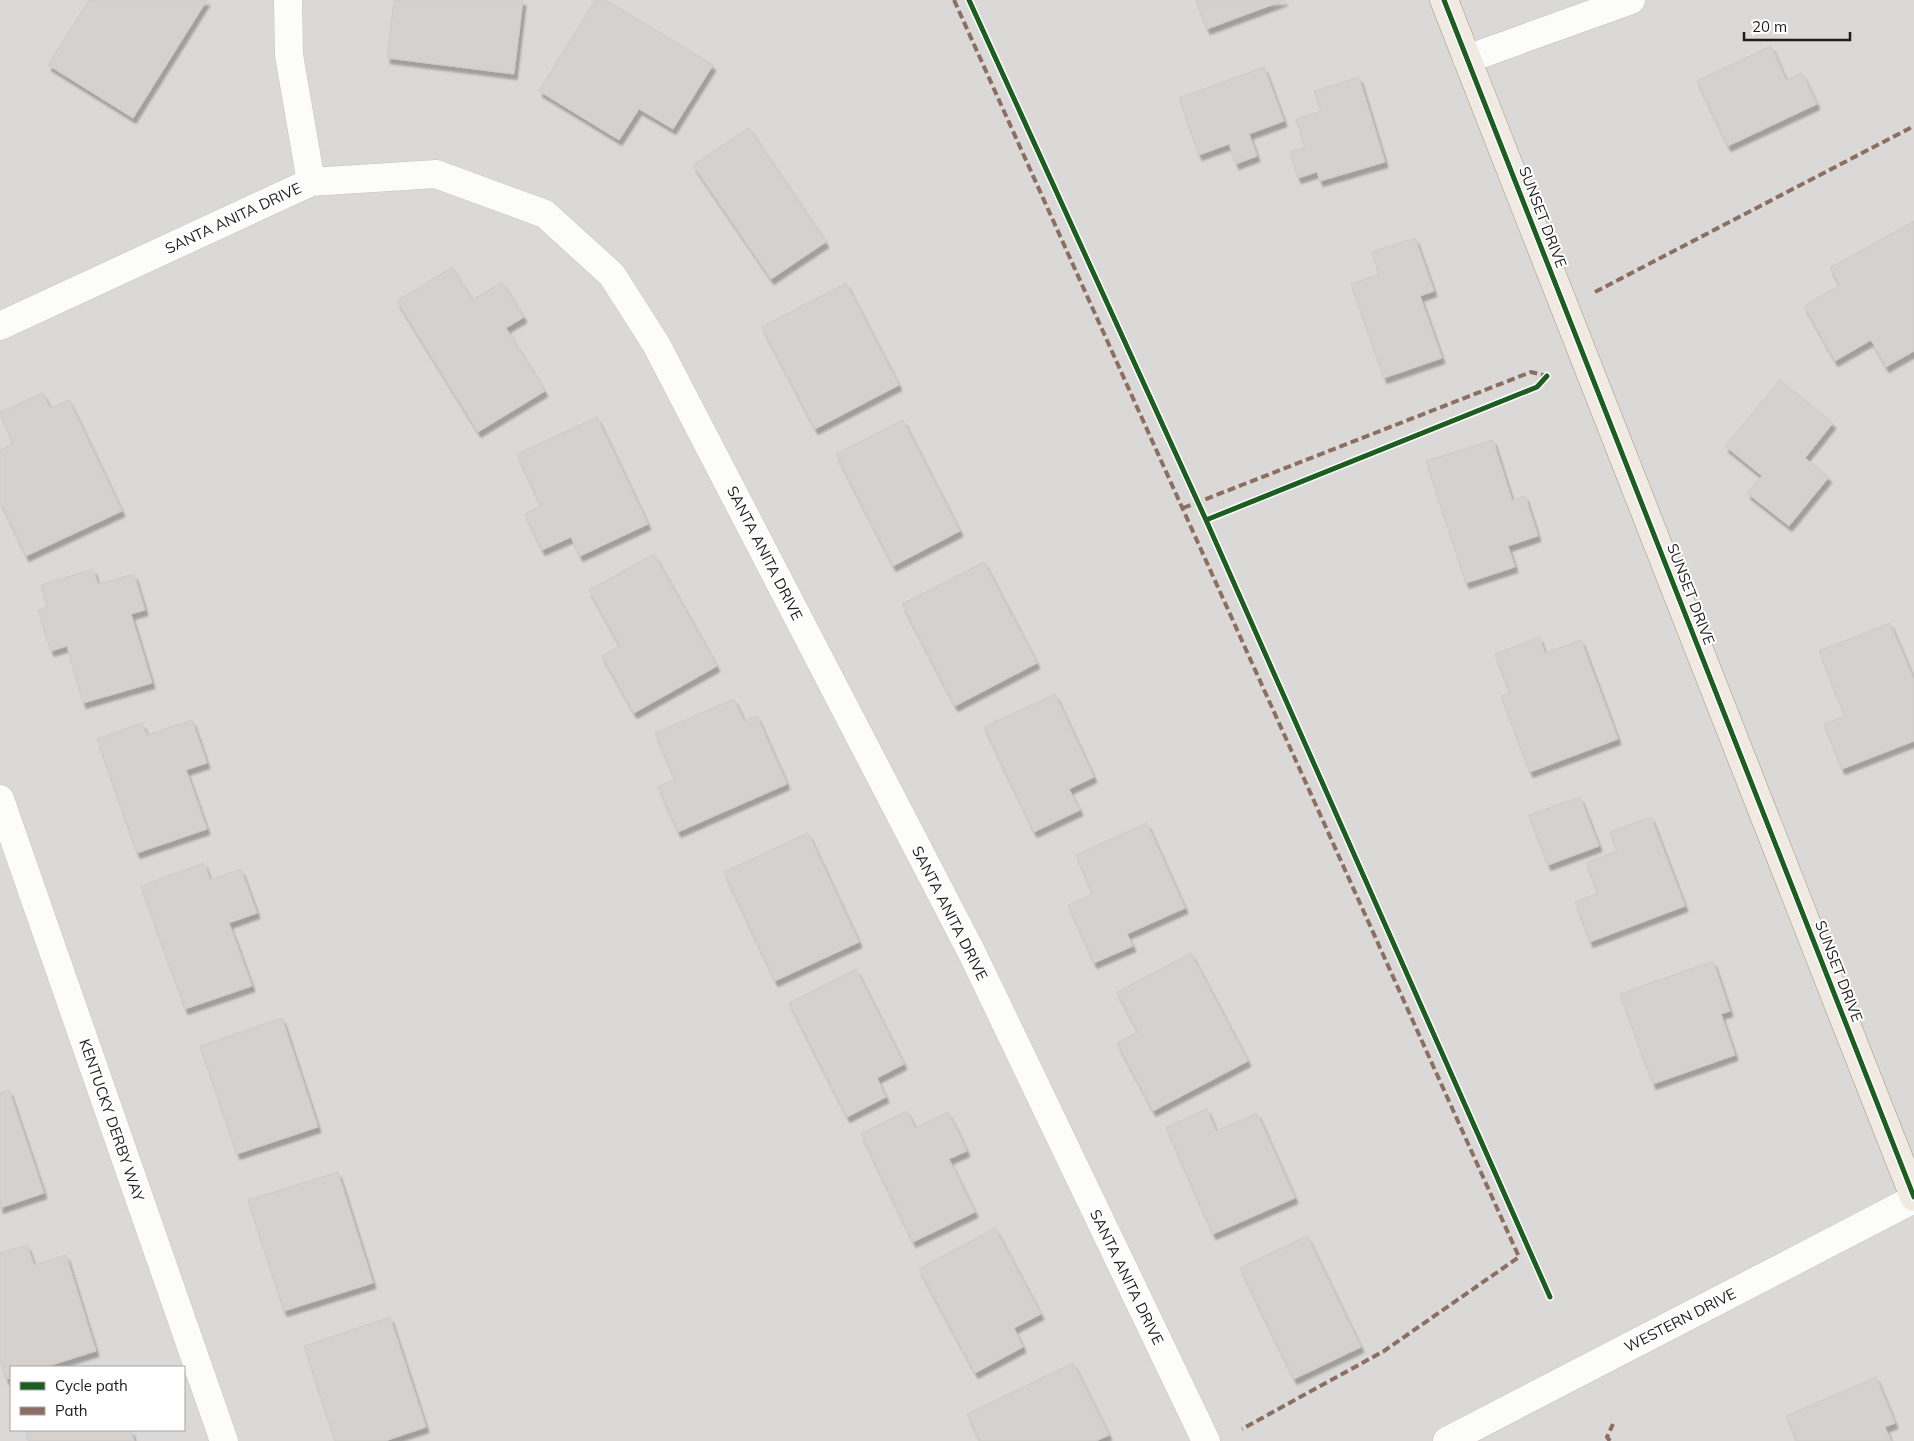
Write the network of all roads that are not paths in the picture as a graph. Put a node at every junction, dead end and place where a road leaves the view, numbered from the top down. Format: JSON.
{"nodes":[{"id":1,"x":288,"y":0,"type":"edge"},
{"id":2,"x":1444,"y":0,"type":"edge"},
{"id":3,"x":1631,"y":0,"type":"edge"},
{"id":4,"x":1467,"y":59,"type":"junction"},
{"id":5,"x":311,"y":182,"type":"junction"},
{"id":6,"x":0,"y":326,"type":"edge"},
{"id":7,"x":0,"y":799,"type":"edge"},
{"id":8,"x":1914,"y":1198,"type":"edge"},
{"id":9,"x":224,"y":1441,"type":"edge"},
{"id":10,"x":1206,"y":1441,"type":"edge"},
{"id":11,"x":1447,"y":1441,"type":"edge"}],
"edges":[{"from":1,"to":5,"type":"street"},
{"from":2,"to":4,"type":"main road","name":"SUNSET DRIVE"},
{"from":3,"to":4,"type":"street"},
{"from":4,"to":8,"type":"main road","name":"SUNSET DRIVE"},
{"from":5,"to":6,"type":"street","name":"SANTA ANITA DRIVE"},
{"from":5,"to":10,"type":"street","name":"SANTA ANITA DRIVE"},
{"from":7,"to":9,"type":"street","name":"KENTUCKY DERBY WAY"},
{"from":8,"to":11,"type":"street","name":"WESTERN DRIVE"}]}
